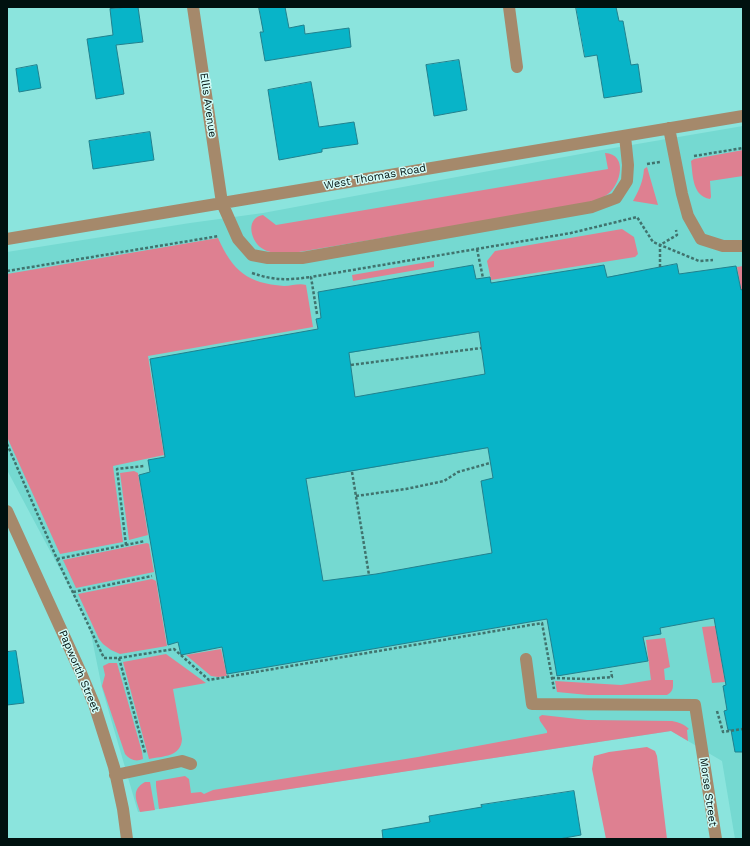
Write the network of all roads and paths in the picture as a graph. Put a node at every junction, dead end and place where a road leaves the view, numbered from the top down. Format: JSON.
{"nodes":[{"id":1,"x":193,"y":7,"type":"edge"},
{"id":2,"x":508,"y":7,"type":"edge"},
{"id":3,"x":517,"y":67,"type":"dead end"},
{"id":4,"x":743,"y":116,"type":"edge"},
{"id":5,"x":669,"y":128,"type":"junction"},
{"id":6,"x":625,"y":136,"type":"junction"},
{"id":7,"x":743,"y":148,"type":"edge"},
{"id":8,"x":694,"y":156,"type":"dead end"},
{"id":9,"x":666,"y":161,"type":"dead end"},
{"id":10,"x":647,"y":164,"type":"dead end"},
{"id":11,"x":222,"y":203,"type":"junction"},
{"id":12,"x":222,"y":235,"type":"dead end"},
{"id":13,"x":7,"y":239,"type":"edge"},
{"id":14,"x":660,"y":245,"type":"junction"},
{"id":15,"x":743,"y":246,"type":"edge"},
{"id":16,"x":477,"y":250,"type":"junction"},
{"id":17,"x":714,"y":260,"type":"dead end"},
{"id":18,"x":660,"y":267,"type":"dead end"},
{"id":19,"x":245,"y":270,"type":"dead end"},
{"id":20,"x":7,"y":271,"type":"edge"},
{"id":21,"x":311,"y":277,"type":"junction"},
{"id":22,"x":483,"y":278,"type":"dead end"},
{"id":23,"x":317,"y":314,"type":"dead end"},
{"id":24,"x":481,"y":348,"type":"dead end"},
{"id":25,"x":351,"y":365,"type":"dead end"},
{"id":26,"x":7,"y":444,"type":"edge"},
{"id":27,"x":490,"y":463,"type":"dead end"},
{"id":28,"x":144,"y":466,"type":"dead end"},
{"id":29,"x":352,"y":472,"type":"dead end"},
{"id":30,"x":356,"y":496,"type":"junction"},
{"id":31,"x":7,"y":511,"type":"edge"},
{"id":32,"x":11,"y":531,"type":"edge"},
{"id":33,"x":145,"y":541,"type":"dead end"},
{"id":34,"x":126,"y":545,"type":"junction"},
{"id":35,"x":57,"y":559,"type":"junction"},
{"id":36,"x":369,"y":575,"type":"dead end"},
{"id":37,"x":152,"y":576,"type":"dead end"},
{"id":38,"x":73,"y":592,"type":"junction"},
{"id":39,"x":119,"y":658,"type":"junction"},
{"id":40,"x":526,"y":659,"type":"dead end"},
{"id":41,"x":611,"y":671,"type":"dead end"},
{"id":42,"x":552,"y":678,"type":"junction"},
{"id":43,"x":554,"y":690,"type":"dead end"},
{"id":44,"x":717,"y":712,"type":"dead end"},
{"id":45,"x":743,"y":729,"type":"edge"},
{"id":46,"x":147,"y":760,"type":"dead end"},
{"id":47,"x":191,"y":764,"type":"dead end"},
{"id":48,"x":115,"y":775,"type":"junction"},
{"id":49,"x":127,"y":839,"type":"edge"},
{"id":50,"x":716,"y":839,"type":"edge"}],
"edges":[{"from":1,"to":11,"type":"street","name":"Ellis Avenue"},
{"from":2,"to":3,"type":"street"},
{"from":4,"to":5,"type":"street","name":"West Thomas Road"},
{"from":5,"to":6,"type":"street","name":"West Thomas Road"},
{"from":5,"to":15,"type":"street"},
{"from":6,"to":11,"type":"street","name":"West Thomas Road"},
{"from":6,"to":11,"type":"street","name":"Ellis Avenue"},
{"from":7,"to":8,"type":"path"},
{"from":9,"to":10,"type":"path"},
{"from":11,"to":13,"type":"street","name":"West Thomas Road"},
{"from":12,"to":20,"type":"path"},
{"from":14,"to":16,"type":"path"},
{"from":14,"to":17,"type":"path"},
{"from":14,"to":18,"type":"path"},
{"from":16,"to":21,"type":"path"},
{"from":16,"to":22,"type":"path"},
{"from":19,"to":21,"type":"path"},
{"from":21,"to":23,"type":"path"},
{"from":24,"to":25,"type":"path"},
{"from":26,"to":35,"type":"path"},
{"from":27,"to":30,"type":"path"},
{"from":28,"to":34,"type":"path"},
{"from":29,"to":30,"type":"path"},
{"from":30,"to":36,"type":"path"},
{"from":31,"to":32,"type":"street","name":"Papworth Street"},
{"from":32,"to":48,"type":"street","name":"Papworth Street"},
{"from":33,"to":34,"type":"path"},
{"from":34,"to":35,"type":"path"},
{"from":35,"to":38,"type":"path"},
{"from":37,"to":38,"type":"path"},
{"from":38,"to":39,"type":"path"},
{"from":39,"to":42,"type":"path"},
{"from":39,"to":46,"type":"path"},
{"from":40,"to":50,"type":"street","name":"Morse Street"},
{"from":41,"to":42,"type":"path"},
{"from":42,"to":43,"type":"path"},
{"from":44,"to":45,"type":"path"},
{"from":47,"to":48,"type":"street"},
{"from":48,"to":49,"type":"street","name":"Papworth Street"}]}
